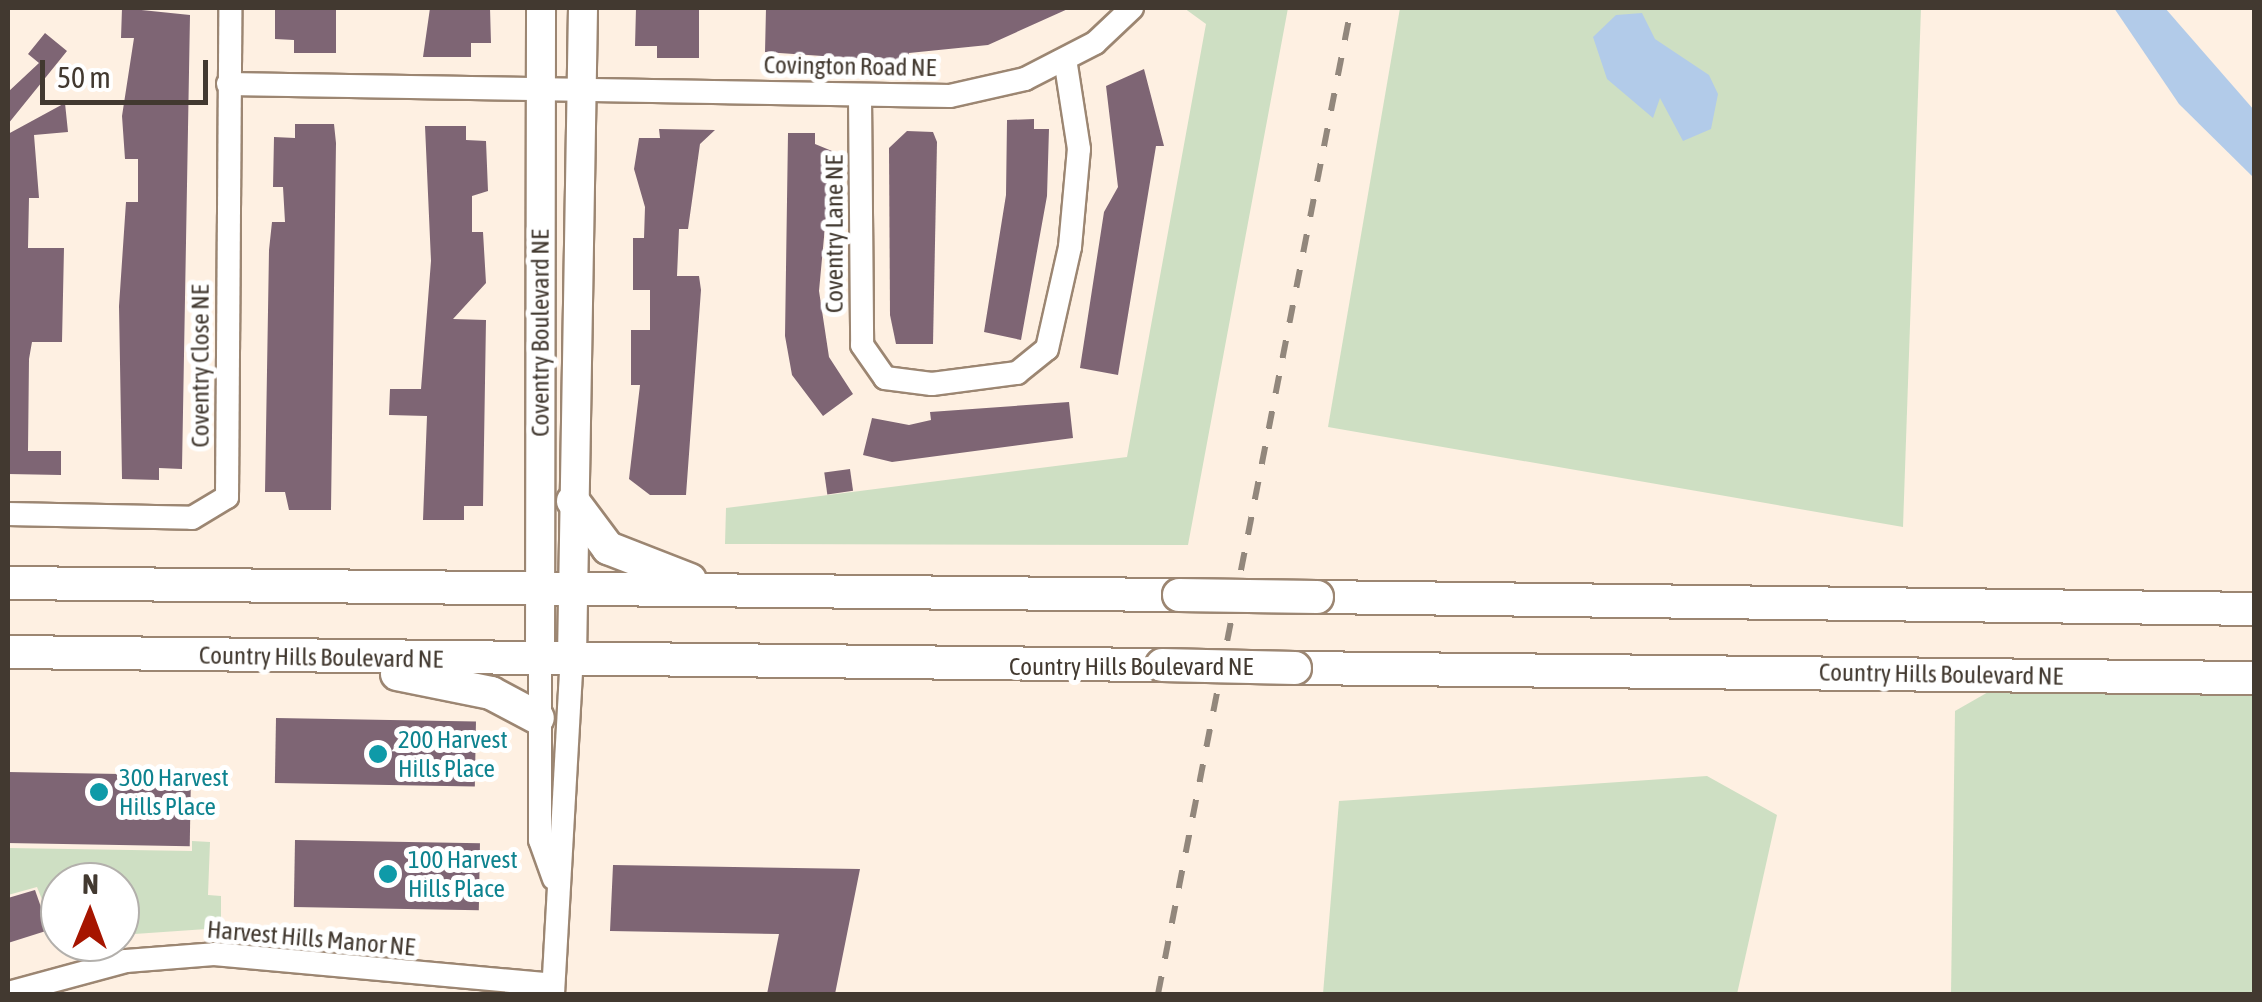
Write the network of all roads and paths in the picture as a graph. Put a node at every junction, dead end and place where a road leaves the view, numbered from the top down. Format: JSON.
{"nodes":[{"id":1,"x":230,"y":8,"type":"edge"},
{"id":2,"x":540,"y":8,"type":"edge"},
{"id":3,"x":582,"y":8,"type":"edge"},
{"id":4,"x":1132,"y":8,"type":"edge"},
{"id":5,"x":1065,"y":59,"type":"junction"},
{"id":6,"x":228,"y":84,"type":"junction"},
{"id":7,"x":541,"y":88,"type":"junction"},
{"id":8,"x":584,"y":90,"type":"junction"},
{"id":9,"x":860,"y":96,"type":"junction"},
{"id":10,"x":573,"y":501,"type":"junction"},
{"id":11,"x":8,"y":514,"type":"edge"},
{"id":12,"x":8,"y":582,"type":"edge"},
{"id":13,"x":538,"y":589,"type":"junction"},
{"id":14,"x":571,"y":589,"type":"junction"},
{"id":15,"x":723,"y":590,"type":"junction"},
{"id":16,"x":2254,"y":608,"type":"edge"},
{"id":17,"x":8,"y":652,"type":"edge"},
{"id":18,"x":284,"y":656,"type":"junction"},
{"id":19,"x":556,"y":658,"type":"junction"},
{"id":20,"x":2254,"y":678,"type":"edge"},
{"id":21,"x":538,"y":718,"type":"junction"},
{"id":22,"x":554,"y":879,"type":"junction"},
{"id":23,"x":553,"y":990,"type":"edge"},
{"id":24,"x":8,"y":994,"type":"edge"}],
"edges":[{"from":1,"to":6,"type":"street","name":"Coventry Close NE"},
{"from":2,"to":7,"type":"street","name":"Coventry Boulevard NE"},
{"from":3,"to":8,"type":"street","name":"Coventry Boulevard NE"},
{"from":4,"to":5,"type":"street","name":"Covington Road NE"},
{"from":5,"to":9,"type":"street","name":"Covington Road NE"},
{"from":5,"to":9,"type":"street","name":"Coventry Lane NE"},
{"from":6,"to":7,"type":"street","name":"Covington Road NE"},
{"from":6,"to":11,"type":"street","name":"Coventry Close NE"},
{"from":7,"to":8,"type":"street","name":"Covington Road NE"},
{"from":7,"to":13,"type":"street","name":"Coventry Boulevard NE"},
{"from":8,"to":9,"type":"street","name":"Covington Road NE"},
{"from":8,"to":10,"type":"street","name":"Coventry Boulevard NE"},
{"from":10,"to":14,"type":"street","name":"Coventry Boulevard NE"},
{"from":10,"to":15,"type":"main road"},
{"from":12,"to":13,"type":"main road"},
{"from":13,"to":14,"type":"main road"},
{"from":13,"to":19,"type":"street","name":"Coventry Boulevard NE"},
{"from":14,"to":15,"type":"main road"},
{"from":14,"to":19,"type":"street","name":"Coventry Boulevard NE"},
{"from":15,"to":16,"type":"main road","bridge":true},
{"from":17,"to":18,"type":"main road","name":"Country Hills Boulevard NE"},
{"from":18,"to":19,"type":"main road","name":"Country Hills Boulevard NE"},
{"from":18,"to":21,"type":"main road"},
{"from":19,"to":20,"type":"main road","name":"Country Hills Boulevard NE","bridge":true},
{"from":19,"to":21,"type":"street"},
{"from":19,"to":22,"type":"street"},
{"from":21,"to":22,"type":"street"},
{"from":22,"to":23,"type":"street"},
{"from":23,"to":24,"type":"street","name":"Harvest Hills Manor NE"}]}
